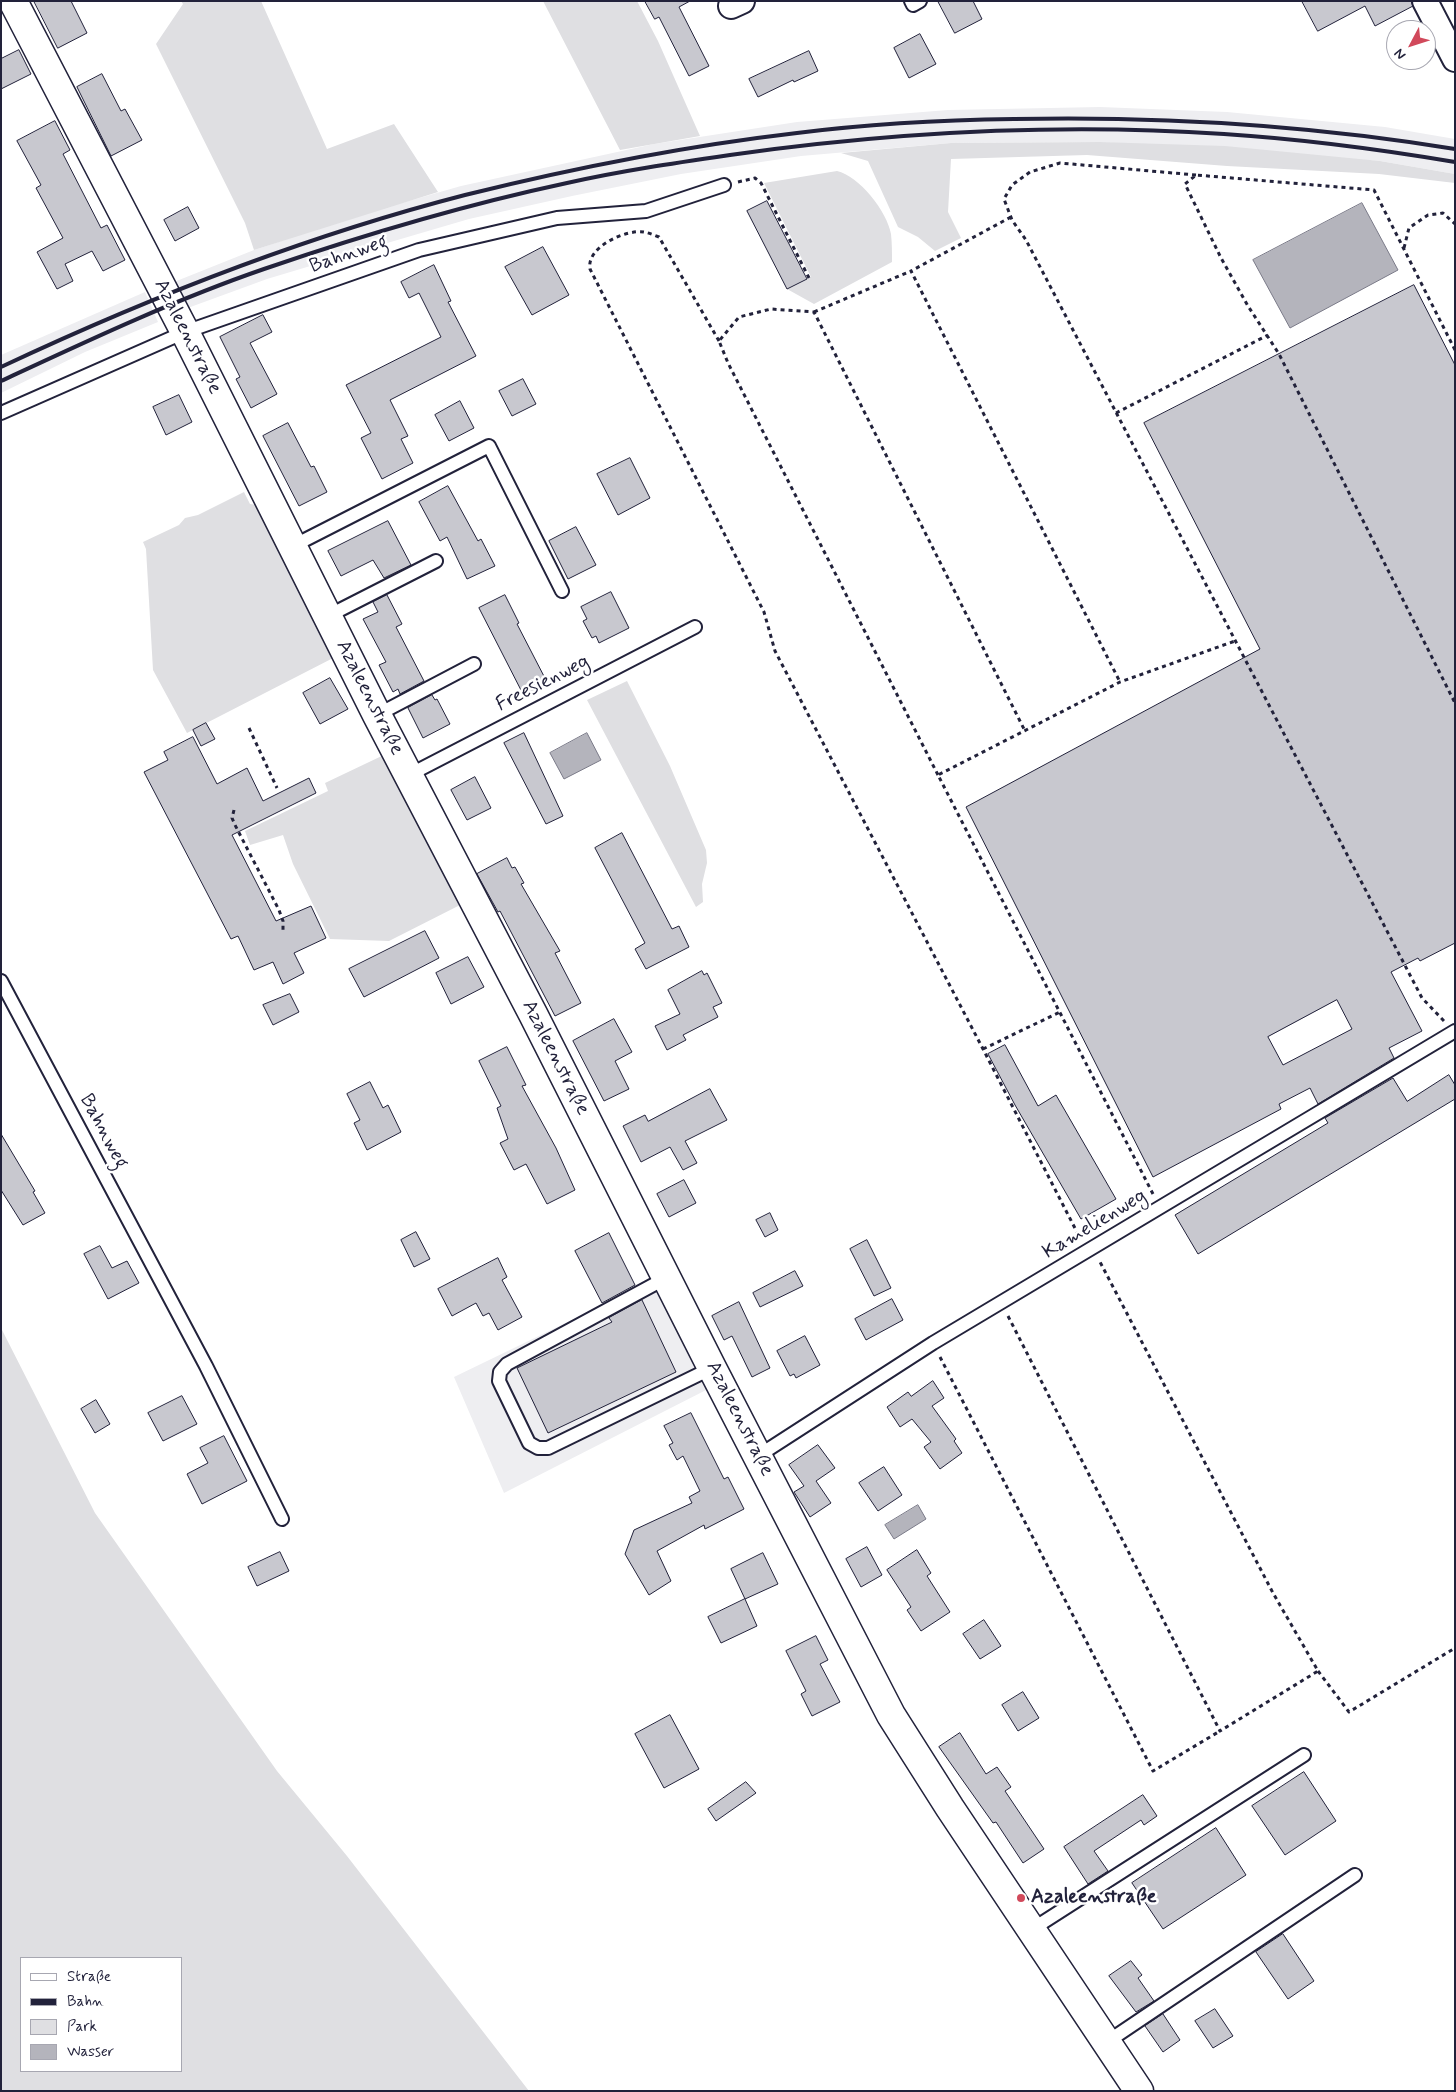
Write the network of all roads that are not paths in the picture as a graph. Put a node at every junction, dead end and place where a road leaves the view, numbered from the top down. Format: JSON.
{"nodes":[{"id":1,"x":13,"y":1,"type":"edge"},
{"id":2,"x":911,"y":1,"type":"edge"},
{"id":3,"x":920,"y":1,"type":"edge"},
{"id":4,"x":1425,"y":1,"type":"edge"},
{"id":5,"x":1455,"y":59,"type":"edge"},
{"id":6,"x":724,"y":185,"type":"road end"},
{"id":7,"x":185,"y":332,"type":"junction"},
{"id":8,"x":1,"y":413,"type":"edge"},
{"id":9,"x":293,"y":546,"type":"junction"},
{"id":10,"x":436,"y":561,"type":"dead end"},
{"id":11,"x":562,"y":591,"type":"dead end"},
{"id":12,"x":328,"y":616,"type":"junction"},
{"id":13,"x":695,"y":627,"type":"dead end"},
{"id":14,"x":474,"y":664,"type":"dead end"},
{"id":15,"x":377,"y":715,"type":"junction"},
{"id":16,"x":409,"y":775,"type":"junction"},
{"id":17,"x":1,"y":981,"type":"edge"},
{"id":18,"x":1454,"y":1032,"type":"edge"},
{"id":19,"x":666,"y":1278,"type":"junction"},
{"id":20,"x":712,"y":1368,"type":"junction"},
{"id":21,"x":758,"y":1456,"type":"junction"},
{"id":22,"x":282,"y":1519,"type":"dead end"},
{"id":23,"x":1304,"y":1755,"type":"dead end"},
{"id":24,"x":1355,"y":1875,"type":"dead end"},
{"id":25,"x":1031,"y":1930,"type":"junction"},
{"id":26,"x":1107,"y":2042,"type":"junction"},
{"id":27,"x":1139,"y":2091,"type":"edge"}],
"edges":[{"from":1,"to":7,"type":"street","name":"Azaleenstraße"},
{"from":2,"to":3,"type":"lane"},
{"from":4,"to":5,"type":"street"},
{"from":6,"to":7,"type":"lane","name":"Bahnweg"},
{"from":7,"to":8,"type":"lane","name":"Bahnweg"},
{"from":7,"to":9,"type":"street","name":"Azaleenstraße"},
{"from":9,"to":11,"type":"lane"},
{"from":9,"to":12,"type":"street","name":"Azaleenstraße"},
{"from":10,"to":12,"type":"lane"},
{"from":12,"to":15,"type":"street","name":"Azaleenstraße"},
{"from":13,"to":16,"type":"lane","name":"Freesienweg"},
{"from":14,"to":15,"type":"lane"},
{"from":15,"to":16,"type":"street","name":"Azaleenstraße"},
{"from":16,"to":19,"type":"street","name":"Azaleenstraße"},
{"from":17,"to":22,"type":"lane","name":"Bahnweg"},
{"from":18,"to":21,"type":"lane","name":"Kamelienweg"},
{"from":19,"to":20,"type":"street","name":"Azaleenstraße"},
{"from":19,"to":20,"type":"lane"},
{"from":20,"to":21,"type":"street","name":"Azaleenstraße"},
{"from":21,"to":25,"type":"street","name":"Azaleenstraße"},
{"from":23,"to":25,"type":"lane"},
{"from":24,"to":26,"type":"lane"},
{"from":25,"to":26,"type":"street","name":"Azaleenstraße"},
{"from":26,"to":27,"type":"street","name":"Azaleenstraße"}]}
